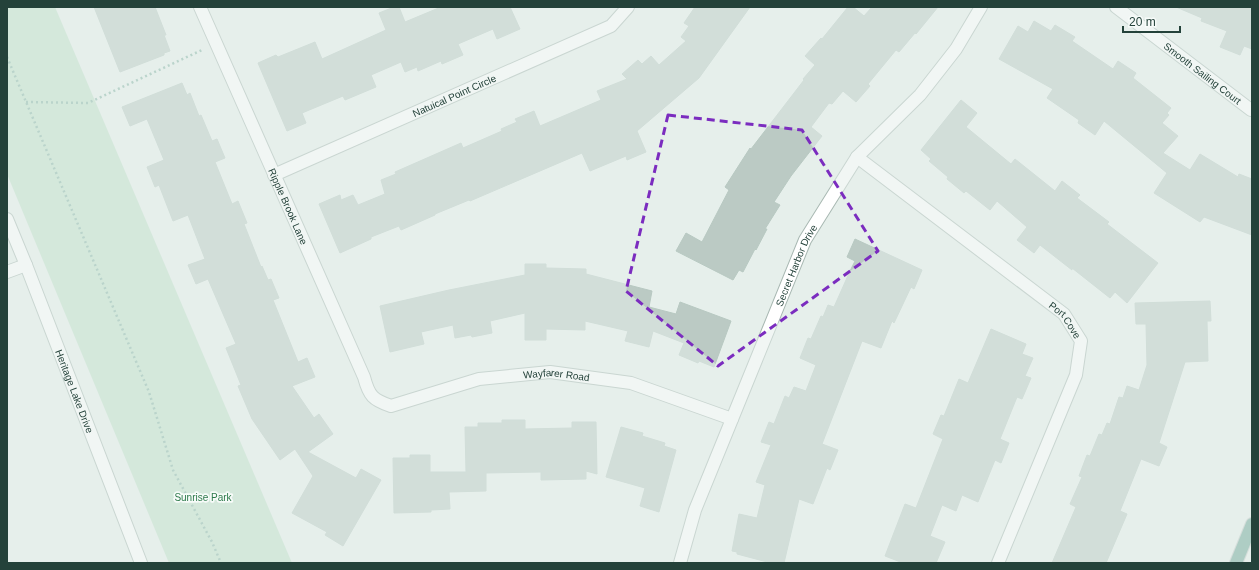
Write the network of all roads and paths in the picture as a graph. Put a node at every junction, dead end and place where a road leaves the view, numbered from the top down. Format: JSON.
{"nodes":[{"id":1,"x":200,"y":7,"type":"edge"},
{"id":2,"x":628,"y":7,"type":"edge"},
{"id":3,"x":981,"y":7,"type":"edge"},
{"id":4,"x":1116,"y":7,"type":"edge"},
{"id":5,"x":216,"y":44,"type":"junction"},
{"id":6,"x":7,"y":57,"type":"edge"},
{"id":7,"x":26,"y":102,"type":"junction"},
{"id":8,"x":1251,"y":110,"type":"edge"},
{"id":9,"x":857,"y":157,"type":"junction"},
{"id":10,"x":274,"y":175,"type":"junction"},
{"id":11,"x":7,"y":219,"type":"edge"},
{"id":12,"x":11,"y":240,"type":"edge"},
{"id":13,"x":26,"y":265,"type":"junction"},
{"id":14,"x":7,"y":272,"type":"edge"},
{"id":15,"x":379,"y":402,"type":"joint"},
{"id":16,"x":732,"y":419,"type":"junction"},
{"id":17,"x":1252,"y":524,"type":"edge"},
{"id":18,"x":141,"y":563,"type":"edge"},
{"id":19,"x":221,"y":563,"type":"edge"},
{"id":20,"x":680,"y":563,"type":"edge"},
{"id":21,"x":998,"y":563,"type":"edge"},
{"id":22,"x":1236,"y":563,"type":"edge"}],
"edges":[{"from":1,"to":5,"type":"street","name":"Ripple Brook Lane"},
{"from":2,"to":10,"type":"street","name":"Natuical Point Circle"},
{"from":3,"to":9,"type":"street","name":"Secret Harbor Drive"},
{"from":4,"to":8,"type":"street","name":"Smooth Sailing Court"},
{"from":5,"to":7,"type":"path"},
{"from":5,"to":10,"type":"street","name":"Ripple Brook Lane"},
{"from":6,"to":7,"type":"path"},
{"from":7,"to":19,"type":"path"},
{"from":9,"to":16,"type":"street","name":"Secret Harbor Drive"},
{"from":9,"to":21,"type":"street","name":"Port Cove"},
{"from":10,"to":15,"type":"street","name":"Ripple Brook Lane"},
{"from":11,"to":12,"type":"street","name":"Heritage Lake Drive"},
{"from":12,"to":13,"type":"street","name":"Heritage Lake Drive"},
{"from":13,"to":14,"type":"street"},
{"from":13,"to":18,"type":"street","name":"Heritage Lake Drive"},
{"from":15,"to":16,"type":"street","name":"Wayfarer Road"},
{"from":16,"to":20,"type":"street","name":"Secret Harbor Drive"},
{"from":17,"to":22,"type":"main road"}]}
